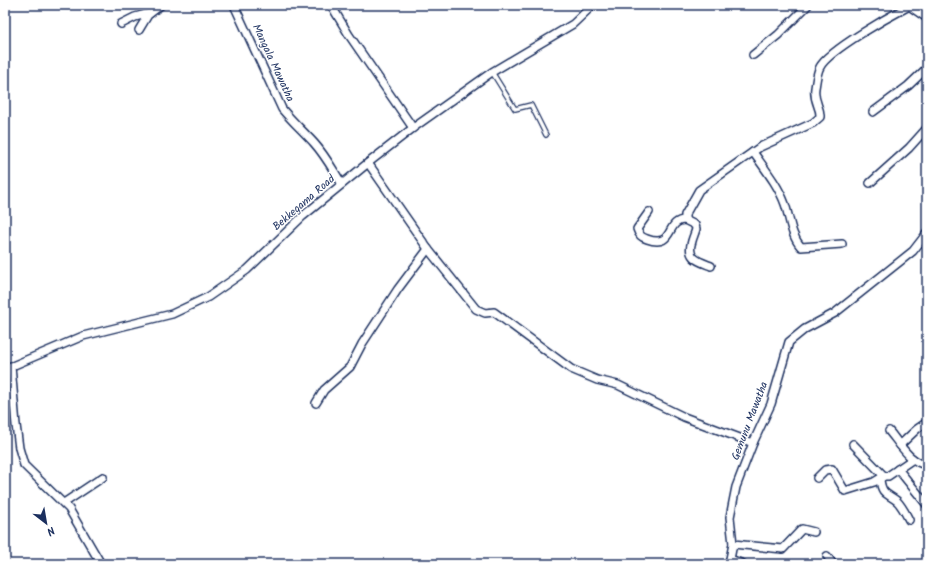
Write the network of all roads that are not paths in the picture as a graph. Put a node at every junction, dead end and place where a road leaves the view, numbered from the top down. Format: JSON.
{"nodes":[{"id":1,"x":161,"y":5,"type":"edge"},
{"id":2,"x":234,"y":5,"type":"edge"},
{"id":3,"x":331,"y":5,"type":"edge"},
{"id":4,"x":593,"y":5,"type":"edge"},
{"id":5,"x":808,"y":5,"type":"edge"},
{"id":6,"x":908,"y":5,"type":"edge"},
{"id":7,"x":150,"y":13,"type":"junction"},
{"id":8,"x":927,"y":18,"type":"edge"},
{"id":9,"x":121,"y":24,"type":"dead end"},
{"id":10,"x":139,"y":30,"type":"dead end"},
{"id":11,"x":753,"y":55,"type":"dead end"},
{"id":12,"x":927,"y":68,"type":"edge"},
{"id":13,"x":492,"y":72,"type":"junction"},
{"id":14,"x":874,"y":112,"type":"dead end"},
{"id":15,"x":413,"y":128,"type":"junction"},
{"id":16,"x":927,"y":128,"type":"edge"},
{"id":17,"x":546,"y":136,"type":"dead end"},
{"id":18,"x":753,"y":152,"type":"junction"},
{"id":19,"x":368,"y":163,"type":"junction"},
{"id":20,"x":870,"y":182,"type":"dead end"},
{"id":21,"x":342,"y":184,"type":"junction"},
{"id":22,"x":649,"y":212,"type":"dead end"},
{"id":23,"x":685,"y":220,"type":"junction"},
{"id":24,"x":927,"y":233,"type":"edge"},
{"id":25,"x":842,"y":244,"type":"dead end"},
{"id":26,"x":428,"y":249,"type":"junction"},
{"id":27,"x":711,"y":266,"type":"dead end"},
{"id":28,"x":927,"y":353,"type":"edge"},
{"id":29,"x":927,"y":357,"type":"edge"},
{"id":30,"x":8,"y":367,"type":"edge"},
{"id":31,"x":316,"y":404,"type":"dead end"},
{"id":32,"x":927,"y":422,"type":"edge"},
{"id":33,"x":889,"y":431,"type":"dead end"},
{"id":34,"x":753,"y":443,"type":"junction"},
{"id":35,"x":853,"y":444,"type":"dead end"},
{"id":36,"x":900,"y":445,"type":"junction"},
{"id":37,"x":913,"y":459,"type":"junction"},
{"id":38,"x":927,"y":465,"type":"edge"},
{"id":39,"x":898,"y":469,"type":"junction"},
{"id":40,"x":884,"y":476,"type":"junction"},
{"id":41,"x":103,"y":477,"type":"dead end"},
{"id":42,"x":817,"y":478,"type":"dead end"},
{"id":43,"x":64,"y":503,"type":"junction"},
{"id":44,"x":927,"y":505,"type":"edge"},
{"id":45,"x":909,"y":520,"type":"dead end"},
{"id":46,"x":814,"y":532,"type":"dead end"},
{"id":47,"x":734,"y":544,"type":"junction"},
{"id":48,"x":827,"y":556,"type":"dead end"},
{"id":49,"x":730,"y":562,"type":"edge"},
{"id":50,"x":101,"y":564,"type":"edge"},
{"id":51,"x":743,"y":564,"type":"edge"},
{"id":52,"x":833,"y":564,"type":"edge"}],
"edges":[{"from":1,"to":7,"type":"street"},
{"from":2,"to":21,"type":"street","name":"Mangala Mawatha"},
{"from":3,"to":15,"type":"street"},
{"from":4,"to":13,"type":"street","name":"Bekkegama Road"},
{"from":5,"to":11,"type":"street"},
{"from":6,"to":8,"type":"street"},
{"from":6,"to":18,"type":"street"},
{"from":7,"to":9,"type":"street"},
{"from":7,"to":10,"type":"street"},
{"from":12,"to":14,"type":"street"},
{"from":13,"to":15,"type":"street","name":"Bekkegama Road"},
{"from":13,"to":17,"type":"lane"},
{"from":15,"to":19,"type":"street","name":"Bekkegama Road"},
{"from":16,"to":20,"type":"street"},
{"from":18,"to":23,"type":"street"},
{"from":18,"to":25,"type":"street"},
{"from":19,"to":21,"type":"street","name":"Bekkegama Road"},
{"from":19,"to":26,"type":"street"},
{"from":21,"to":30,"type":"street","name":"Bekkegama Road"},
{"from":22,"to":23,"type":"street"},
{"from":23,"to":27,"type":"street"},
{"from":24,"to":34,"type":"street","name":"Gemunu Mawatha"},
{"from":26,"to":31,"type":"street"},
{"from":26,"to":34,"type":"street"},
{"from":28,"to":29,"type":"street"},
{"from":30,"to":43,"type":"street"},
{"from":32,"to":36,"type":"street"},
{"from":33,"to":36,"type":"street"},
{"from":34,"to":47,"type":"street","name":"Gemunu Mawatha"},
{"from":35,"to":40,"type":"street"},
{"from":36,"to":37,"type":"street"},
{"from":37,"to":38,"type":"street"},
{"from":37,"to":39,"type":"street"},
{"from":39,"to":40,"type":"street"},
{"from":39,"to":44,"type":"street"},
{"from":40,"to":42,"type":"street"},
{"from":40,"to":45,"type":"street"},
{"from":41,"to":43,"type":"street"},
{"from":43,"to":50,"type":"street"},
{"from":46,"to":47,"type":"street"},
{"from":47,"to":49,"type":"street","name":"Gemunu Mawatha"},
{"from":48,"to":52,"type":"street"},
{"from":49,"to":51,"type":"street"}]}
